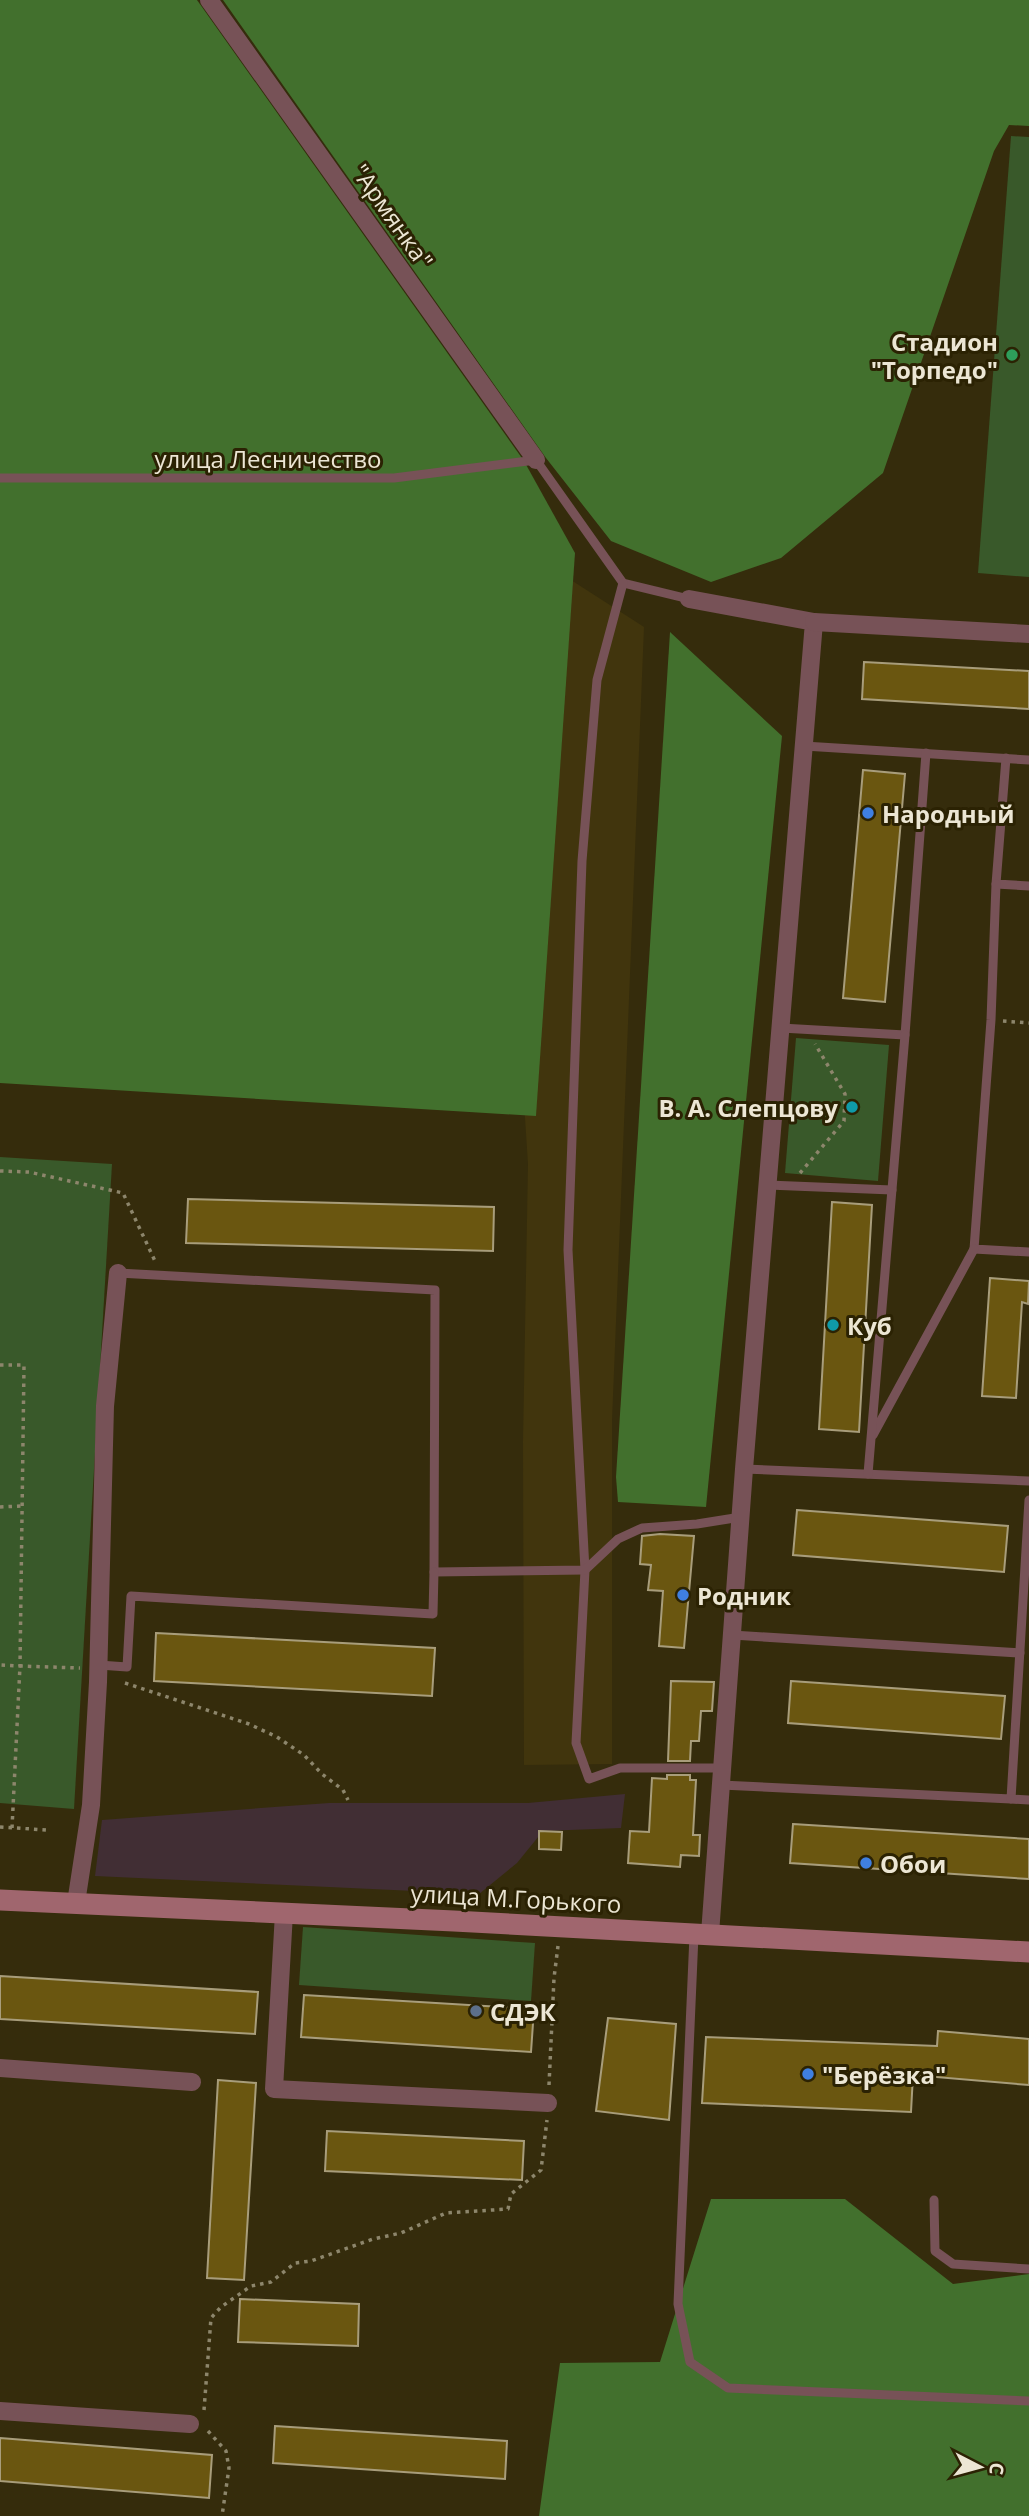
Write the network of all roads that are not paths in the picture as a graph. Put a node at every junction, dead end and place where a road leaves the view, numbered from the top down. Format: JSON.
{"nodes":[{"id":1,"x":209,"y":0,"type":"edge"},
{"id":2,"x":536,"y":460,"type":"junction"},
{"id":3,"x":0,"y":478,"type":"edge"},
{"id":4,"x":623,"y":583,"type":"junction"},
{"id":5,"x":688,"y":599,"type":"joint"},
{"id":6,"x":814,"y":622,"type":"junction"},
{"id":7,"x":1029,"y":634,"type":"edge"},
{"id":8,"x":804,"y":746,"type":"junction"},
{"id":9,"x":926,"y":753,"type":"junction"},
{"id":10,"x":1006,"y":758,"type":"junction"},
{"id":11,"x":1029,"y":760,"type":"edge"},
{"id":12,"x":996,"y":884,"type":"junction"},
{"id":13,"x":1029,"y":886,"type":"edge"},
{"id":14,"x":781,"y":1028,"type":"junction"},
{"id":15,"x":905,"y":1035,"type":"junction"},
{"id":16,"x":768,"y":1185,"type":"junction"},
{"id":17,"x":892,"y":1190,"type":"junction"},
{"id":18,"x":974,"y":1249,"type":"junction"},
{"id":19,"x":1029,"y":1252,"type":"edge"},
{"id":20,"x":118,"y":1273,"type":"joint"},
{"id":21,"x":871,"y":1438,"type":"junction"},
{"id":22,"x":744,"y":1469,"type":"junction"},
{"id":23,"x":868,"y":1474,"type":"junction"},
{"id":24,"x":1029,"y":1481,"type":"edge"},
{"id":25,"x":1029,"y":1500,"type":"edge"},
{"id":26,"x":741,"y":1517,"type":"junction"},
{"id":27,"x":585,"y":1570,"type":"junction"},
{"id":28,"x":434,"y":1572,"type":"junction"},
{"id":29,"x":732,"y":1635,"type":"junction"},
{"id":30,"x":1020,"y":1653,"type":"junction"},
{"id":31,"x":99,"y":1673,"type":"junction"},
{"id":32,"x":722,"y":1777,"type":"junction"},
{"id":33,"x":1011,"y":1799,"type":"junction"},
{"id":34,"x":1029,"y":1800,"type":"edge"},
{"id":35,"x":0,"y":1900,"type":"edge"},
{"id":36,"x":76,"y":1903,"type":"junction"},
{"id":37,"x":284,"y":1913,"type":"junction"},
{"id":38,"x":702,"y":1934,"type":"junction"},
{"id":39,"x":1029,"y":1952,"type":"edge"},
{"id":40,"x":0,"y":2068,"type":"edge"},
{"id":41,"x":192,"y":2082,"type":"dead end"},
{"id":42,"x":548,"y":2103,"type":"road end"},
{"id":43,"x":934,"y":2200,"type":"dead end"},
{"id":44,"x":1029,"y":2269,"type":"edge"},
{"id":45,"x":1029,"y":2401,"type":"edge"},
{"id":46,"x":0,"y":2411,"type":"edge"},
{"id":47,"x":200,"y":2421,"type":"road end"}],
"edges":[{"from":1,"to":2,"type":"street","name":"\"Армянка\""},
{"from":2,"to":3,"type":"lane","name":"улица Лесничество"},
{"from":2,"to":4,"type":"lane"},
{"from":4,"to":5,"type":"lane"},
{"from":4,"to":27,"type":"lane"},
{"from":5,"to":6,"type":"street"},
{"from":6,"to":7,"type":"street"},
{"from":6,"to":8,"type":"street"},
{"from":8,"to":9,"type":"lane"},
{"from":8,"to":14,"type":"street"},
{"from":9,"to":10,"type":"lane"},
{"from":9,"to":15,"type":"lane"},
{"from":10,"to":11,"type":"lane"},
{"from":10,"to":12,"type":"lane"},
{"from":12,"to":13,"type":"lane"},
{"from":12,"to":18,"type":"lane"},
{"from":14,"to":15,"type":"lane"},
{"from":14,"to":16,"type":"street"},
{"from":15,"to":17,"type":"lane"},
{"from":16,"to":17,"type":"lane"},
{"from":16,"to":22,"type":"street"},
{"from":17,"to":21,"type":"lane"},
{"from":18,"to":19,"type":"lane"},
{"from":18,"to":21,"type":"lane"},
{"from":20,"to":28,"type":"lane"},
{"from":20,"to":31,"type":"street"},
{"from":21,"to":23,"type":"lane"},
{"from":22,"to":23,"type":"lane"},
{"from":22,"to":26,"type":"street"},
{"from":23,"to":24,"type":"lane"},
{"from":25,"to":30,"type":"lane"},
{"from":26,"to":27,"type":"lane"},
{"from":26,"to":29,"type":"street"},
{"from":27,"to":28,"type":"lane"},
{"from":27,"to":32,"type":"lane"},
{"from":28,"to":31,"type":"lane"},
{"from":29,"to":30,"type":"lane"},
{"from":29,"to":32,"type":"street"},
{"from":30,"to":33,"type":"lane"},
{"from":31,"to":36,"type":"street"},
{"from":32,"to":33,"type":"lane"},
{"from":32,"to":38,"type":"street"},
{"from":33,"to":34,"type":"lane"},
{"from":35,"to":36,"type":"main road","name":"улица М.Горького"},
{"from":36,"to":37,"type":"main road","name":"улица М.Горького"},
{"from":37,"to":38,"type":"main road","name":"улица М.Горького"},
{"from":37,"to":42,"type":"street"},
{"from":38,"to":39,"type":"main road","name":"улица М.Горького"},
{"from":38,"to":45,"type":"lane"},
{"from":40,"to":41,"type":"street"},
{"from":43,"to":44,"type":"lane"},
{"from":46,"to":47,"type":"street"}]}
